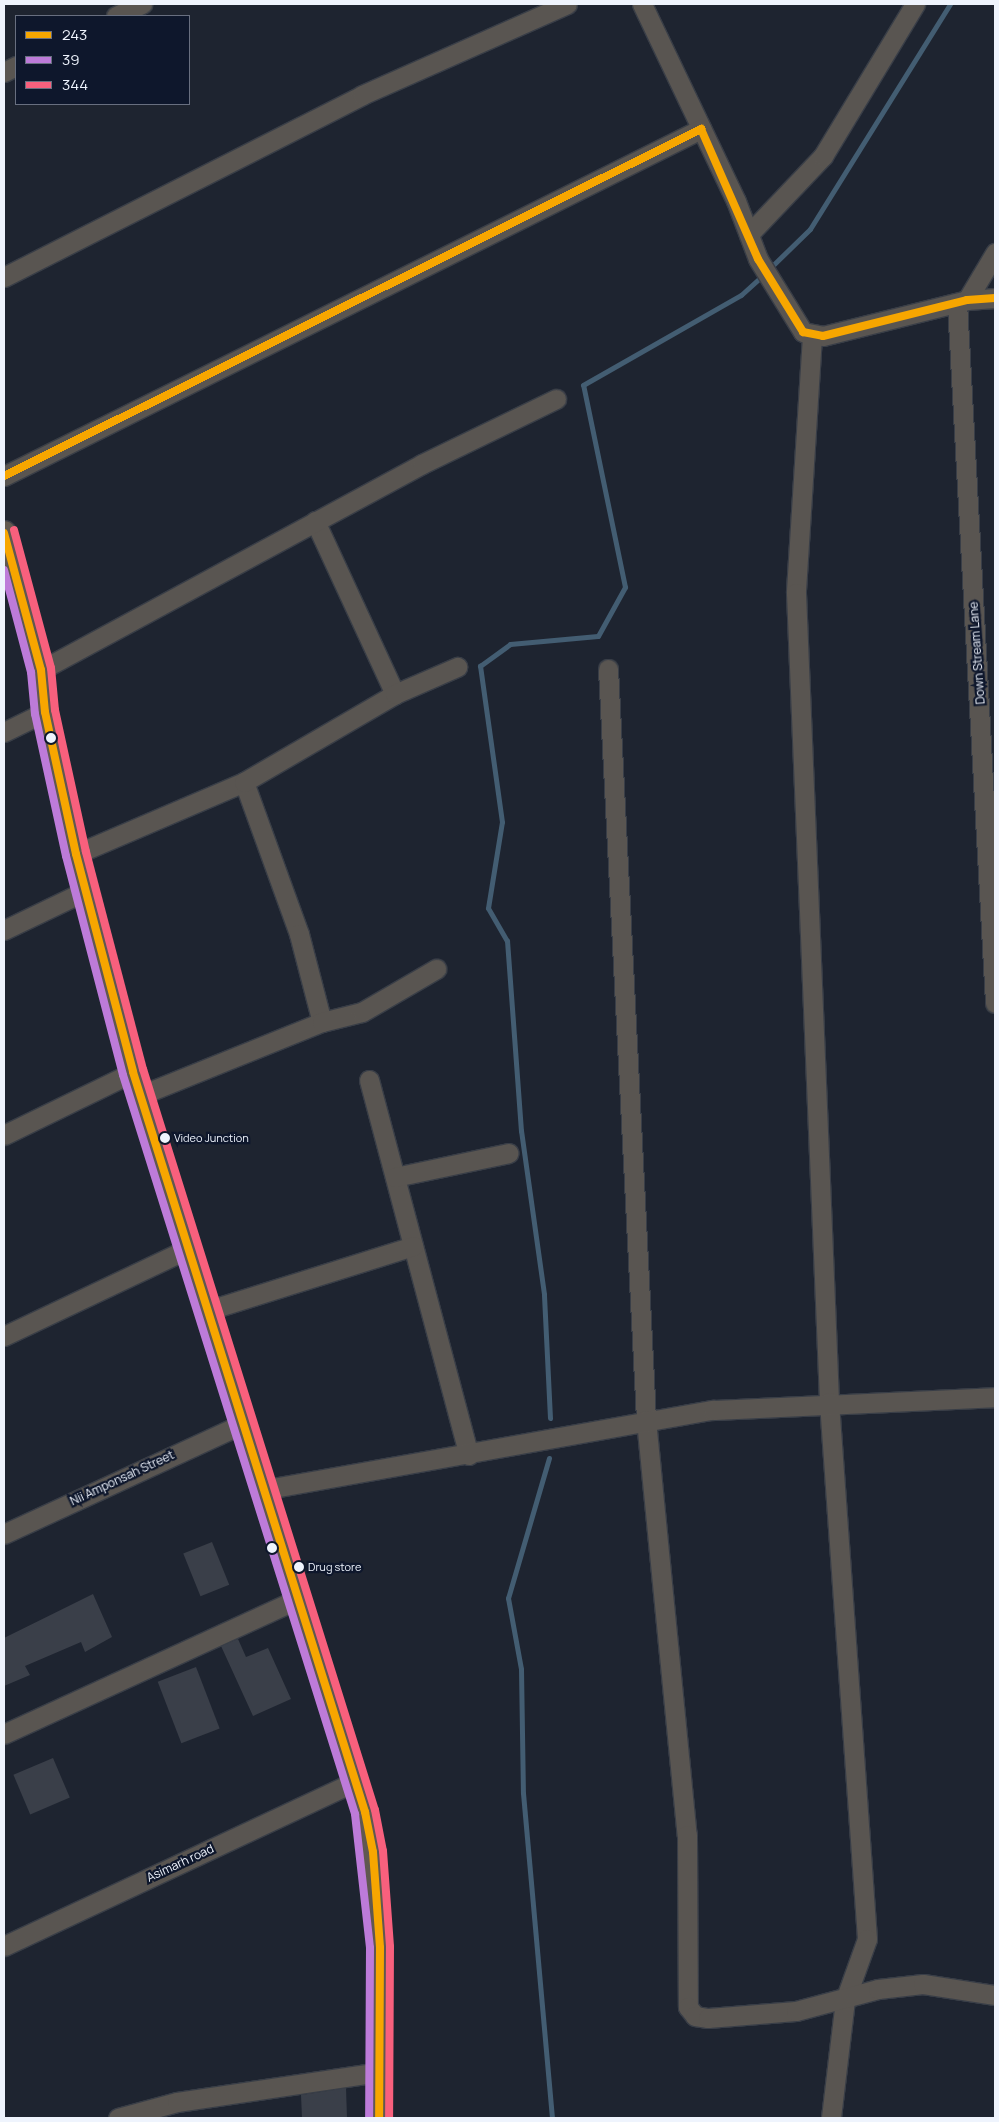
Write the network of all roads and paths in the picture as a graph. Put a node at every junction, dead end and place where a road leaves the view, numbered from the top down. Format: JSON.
{"nodes":[{"id":1,"x":142,"y":4,"type":"edge"},
{"id":2,"x":566,"y":4,"type":"edge"},
{"id":3,"x":642,"y":4,"type":"edge"},
{"id":4,"x":915,"y":4,"type":"edge"},
{"id":5,"x":118,"y":15,"type":"edge"},
{"id":6,"x":701,"y":128,"type":"junction"},
{"id":7,"x":749,"y":234,"type":"junction"},
{"id":8,"x":995,"y":253,"type":"edge"},
{"id":9,"x":4,"y":277,"type":"edge"},
{"id":10,"x":995,"y":298,"type":"edge"},
{"id":11,"x":962,"y":302,"type":"junction"},
{"id":12,"x":812,"y":336,"type":"junction"},
{"id":13,"x":556,"y":399,"type":"dead end"},
{"id":14,"x":4,"y":476,"type":"edge"},
{"id":15,"x":315,"y":521,"type":"junction"},
{"id":16,"x":4,"y":533,"type":"edge"},
{"id":17,"x":457,"y":667,"type":"dead end"},
{"id":18,"x":608,"y":669,"type":"dead end"},
{"id":19,"x":41,"y":670,"type":"junction"},
{"id":20,"x":395,"y":694,"type":"junction"},
{"id":21,"x":45,"y":712,"type":"junction"},
{"id":22,"x":4,"y":732,"type":"edge"},
{"id":23,"x":244,"y":782,"type":"junction"},
{"id":24,"x":76,"y":854,"type":"junction"},
{"id":25,"x":87,"y":890,"type":"junction"},
{"id":26,"x":4,"y":930,"type":"edge"},
{"id":27,"x":436,"y":969,"type":"dead end"},
{"id":28,"x":995,"y":1002,"type":"edge"},
{"id":29,"x":322,"y":1022,"type":"junction"},
{"id":30,"x":133,"y":1072,"type":"junction"},
{"id":31,"x":369,"y":1080,"type":"dead end"},
{"id":32,"x":141,"y":1095,"type":"junction"},
{"id":33,"x":4,"y":1135,"type":"edge"},
{"id":34,"x":509,"y":1153,"type":"dead end"},
{"id":35,"x":395,"y":1177,"type":"junction"},
{"id":36,"x":413,"y":1246,"type":"junction"},
{"id":37,"x":189,"y":1248,"type":"junction"},
{"id":38,"x":208,"y":1310,"type":"junction"},
{"id":39,"x":4,"y":1336,"type":"edge"},
{"id":40,"x":995,"y":1397,"type":"edge"},
{"id":41,"x":829,"y":1402,"type":"junction"},
{"id":42,"x":646,"y":1420,"type":"junction"},
{"id":43,"x":242,"y":1424,"type":"junction"},
{"id":44,"x":469,"y":1455,"type":"junction"},
{"id":45,"x":262,"y":1490,"type":"junction"},
{"id":46,"x":4,"y":1534,"type":"edge"},
{"id":47,"x":297,"y":1599,"type":"junction"},
{"id":48,"x":4,"y":1734,"type":"edge"},
{"id":49,"x":356,"y":1781,"type":"junction"},
{"id":50,"x":4,"y":1946,"type":"edge"},
{"id":51,"x":995,"y":1994,"type":"edge"},
{"id":52,"x":844,"y":2000,"type":"junction"},
{"id":53,"x":379,"y":2072,"type":"junction"},
{"id":54,"x":383,"y":2117,"type":"edge"},
{"id":55,"x":118,"y":2118,"type":"edge"},
{"id":56,"x":831,"y":2118,"type":"edge"}],
"edges":[{"from":1,"to":5,"type":"street"},
{"from":2,"to":9,"type":"street"},
{"from":3,"to":6,"type":"street"},
{"from":4,"to":7,"type":"street"},
{"from":6,"to":7,"type":"street"},
{"from":6,"to":14,"type":"street"},
{"from":7,"to":12,"type":"street"},
{"from":8,"to":11,"type":"street"},
{"from":10,"to":11,"type":"street"},
{"from":11,"to":12,"type":"street"},
{"from":11,"to":28,"type":"street","name":"Down Stream Lane"},
{"from":12,"to":41,"type":"street"},
{"from":13,"to":15,"type":"street"},
{"from":15,"to":19,"type":"street"},
{"from":15,"to":20,"type":"street"},
{"from":16,"to":19,"type":"main road"},
{"from":17,"to":20,"type":"street"},
{"from":18,"to":42,"type":"street"},
{"from":19,"to":21,"type":"main road"},
{"from":20,"to":23,"type":"street"},
{"from":21,"to":22,"type":"street"},
{"from":21,"to":24,"type":"main road"},
{"from":23,"to":24,"type":"street"},
{"from":23,"to":29,"type":"street"},
{"from":24,"to":25,"type":"main road"},
{"from":25,"to":26,"type":"street"},
{"from":25,"to":30,"type":"main road"},
{"from":27,"to":29,"type":"street"},
{"from":29,"to":32,"type":"street"},
{"from":30,"to":32,"type":"main road"},
{"from":30,"to":33,"type":"street"},
{"from":31,"to":35,"type":"street"},
{"from":32,"to":37,"type":"main road"},
{"from":34,"to":35,"type":"street"},
{"from":35,"to":36,"type":"street"},
{"from":36,"to":38,"type":"street"},
{"from":36,"to":44,"type":"street"},
{"from":37,"to":38,"type":"main road"},
{"from":37,"to":39,"type":"street"},
{"from":38,"to":43,"type":"main road"},
{"from":40,"to":41,"type":"street"},
{"from":41,"to":42,"type":"street"},
{"from":41,"to":52,"type":"street"},
{"from":42,"to":44,"type":"street"},
{"from":42,"to":52,"type":"street"},
{"from":43,"to":45,"type":"main road"},
{"from":43,"to":46,"type":"street","name":"Nii Amponsah Street"},
{"from":44,"to":45,"type":"street"},
{"from":45,"to":47,"type":"main road"},
{"from":47,"to":48,"type":"street"},
{"from":47,"to":49,"type":"main road"},
{"from":49,"to":50,"type":"street","name":"Asimarh road"},
{"from":49,"to":53,"type":"main road"},
{"from":51,"to":52,"type":"street"},
{"from":52,"to":56,"type":"street"},
{"from":53,"to":54,"type":"main road"},
{"from":53,"to":55,"type":"street"}]}
